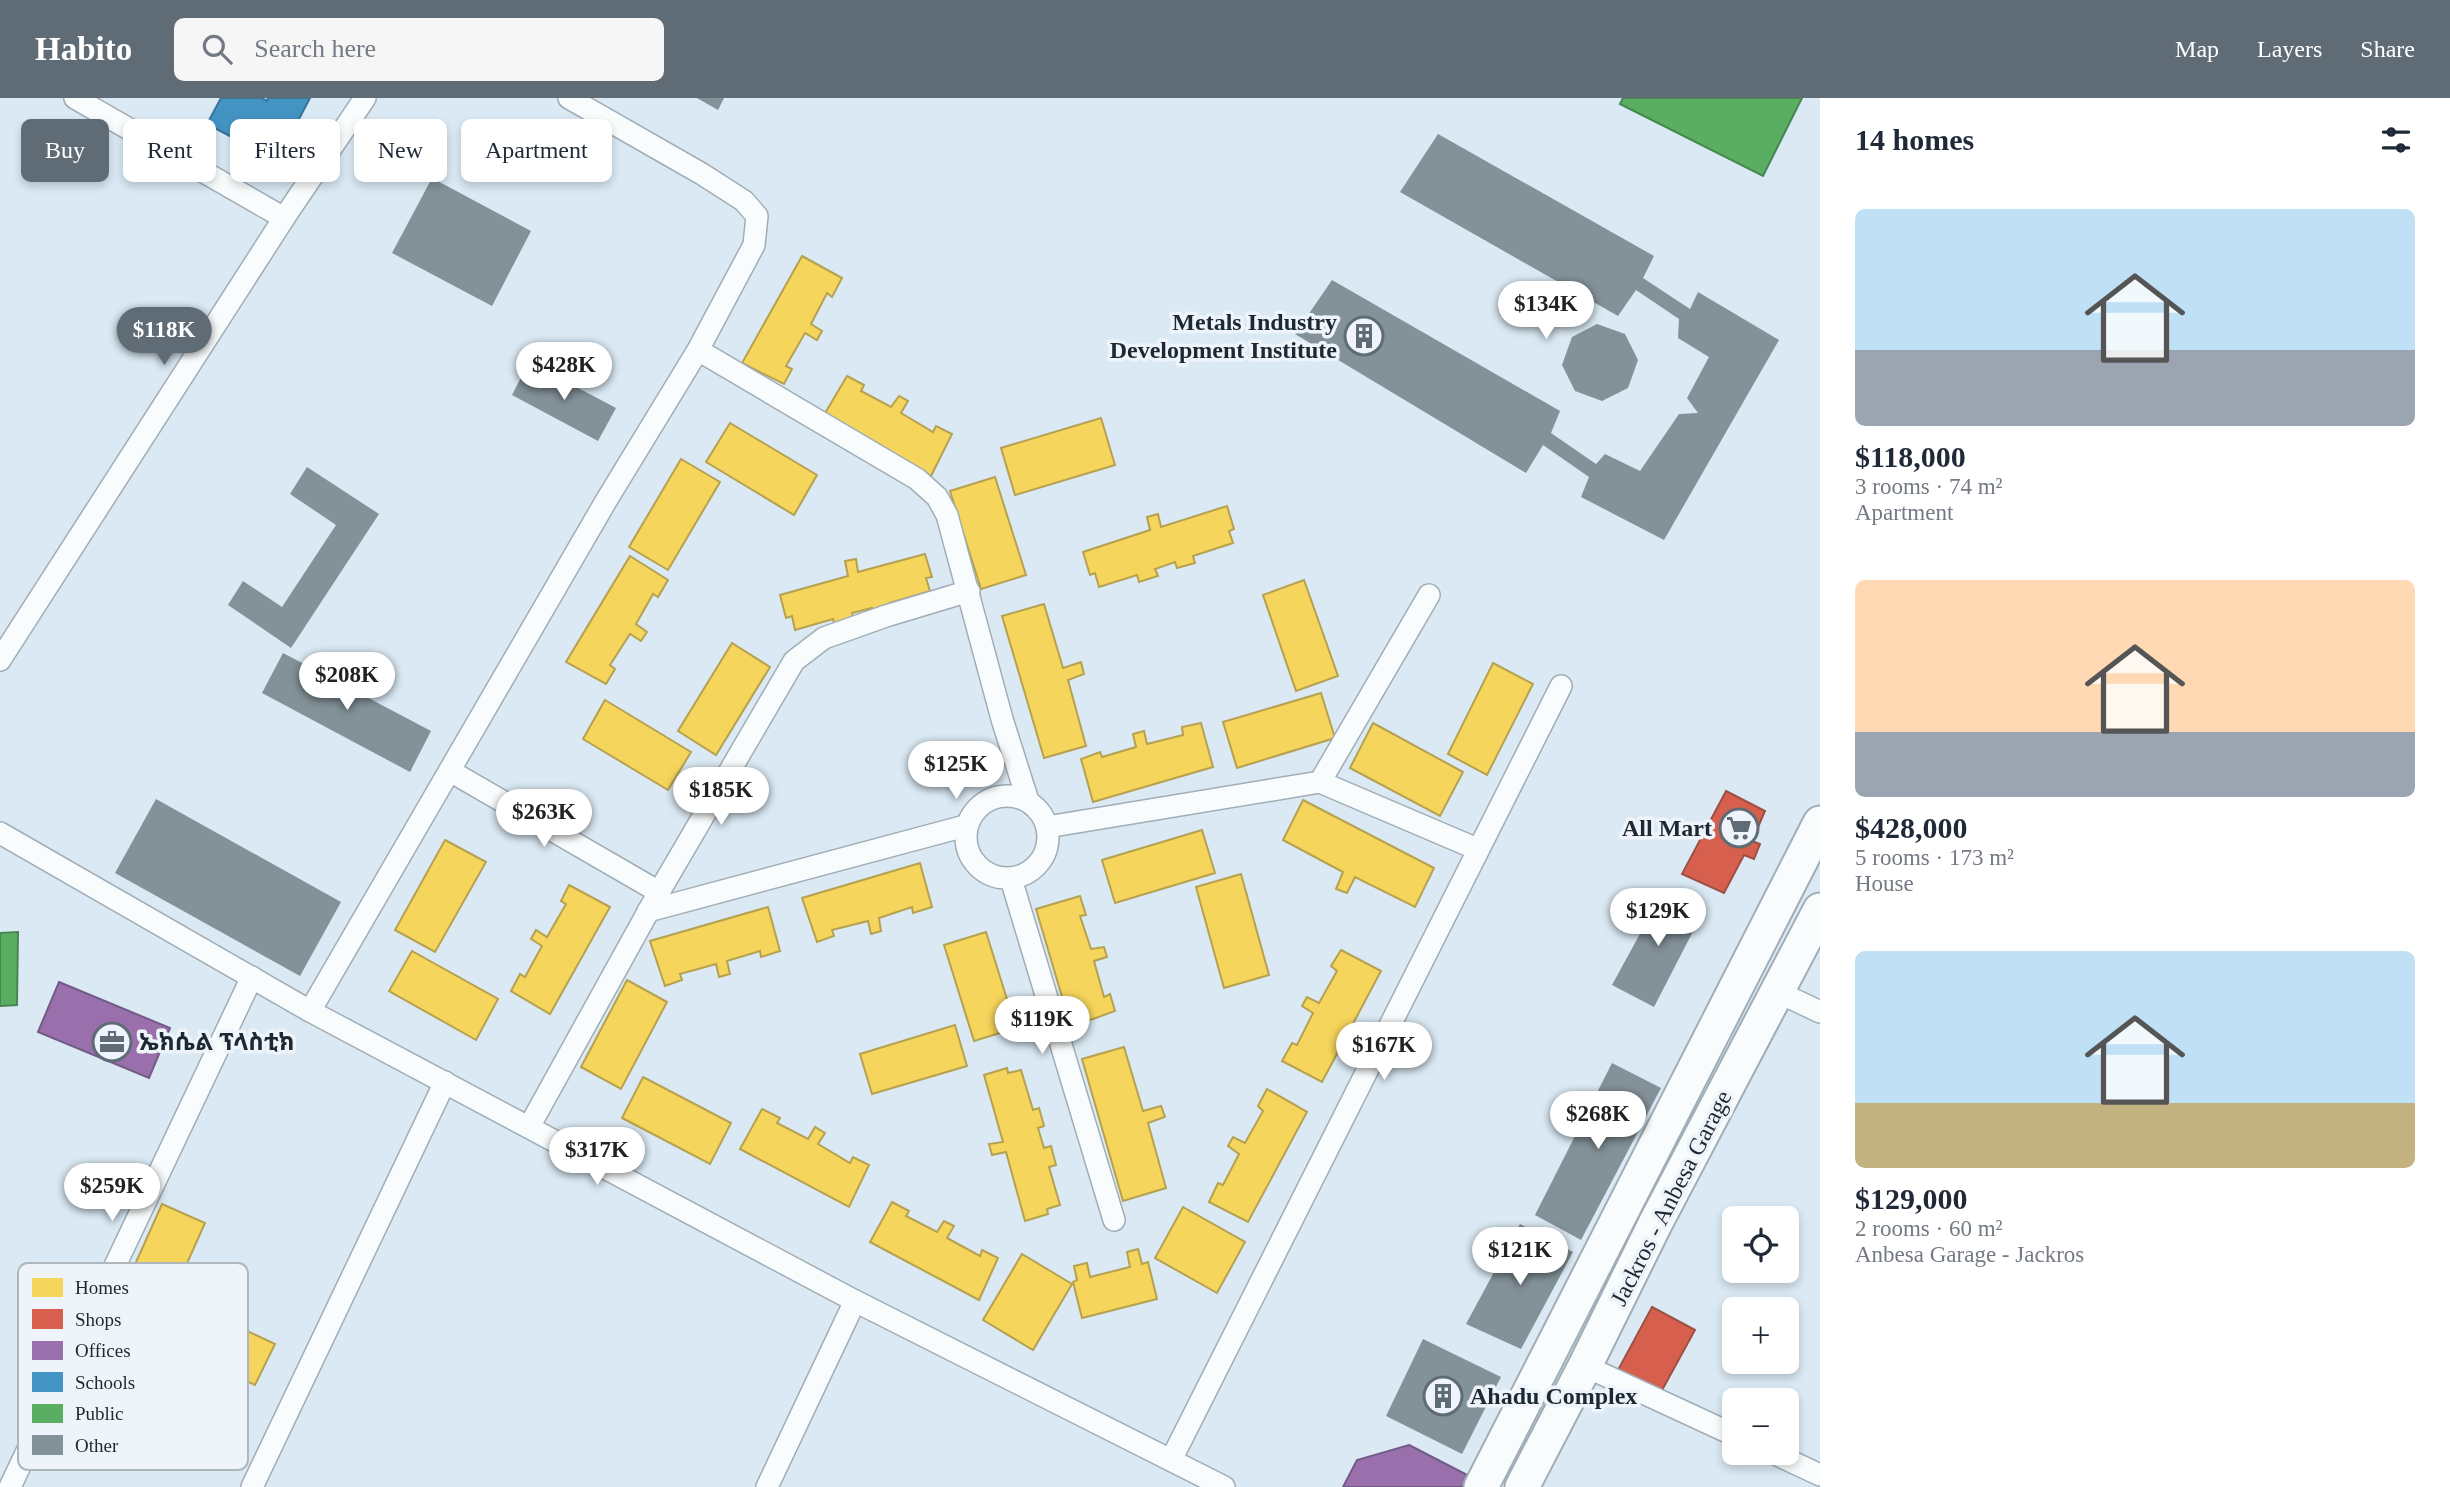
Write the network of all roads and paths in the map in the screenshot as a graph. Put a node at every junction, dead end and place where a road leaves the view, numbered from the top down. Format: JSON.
{"nodes":[{"id":1,"x":75,"y":98,"type":"edge"},
{"id":2,"x":365,"y":98,"type":"edge"},
{"id":3,"x":569,"y":98,"type":"edge"},
{"id":4,"x":284,"y":218,"type":"junction"},
{"id":5,"x":698,"y":350,"type":"junction"},
{"id":6,"x":969,"y":591,"type":"junction"},
{"id":7,"x":1429,"y":595,"type":"dead end"},
{"id":8,"x":0,"y":660,"type":"edge"},
{"id":9,"x":1561,"y":686,"type":"dead end"},
{"id":10,"x":450,"y":771,"type":"junction"},
{"id":11,"x":1320,"y":782,"type":"junction"},
{"id":12,"x":1028,"y":801,"type":"junction"},
{"id":13,"x":1820,"y":823,"type":"edge"},
{"id":14,"x":965,"y":826,"type":"junction"},
{"id":15,"x":1047,"y":827,"type":"junction"},
{"id":16,"x":0,"y":833,"type":"edge"},
{"id":17,"x":1477,"y":849,"type":"junction"},
{"id":18,"x":1011,"y":879,"type":"junction"},
{"id":19,"x":659,"y":891,"type":"junction"},
{"id":20,"x":1820,"y":910,"type":"edge"},
{"id":21,"x":648,"y":911,"type":"junction"},
{"id":22,"x":252,"y":977,"type":"junction"},
{"id":23,"x":1778,"y":992,"type":"junction"},
{"id":24,"x":310,"y":1011,"type":"junction"},
{"id":25,"x":1820,"y":1012,"type":"edge"},
{"id":26,"x":445,"y":1082,"type":"junction"},
{"id":27,"x":529,"y":1127,"type":"junction"},
{"id":28,"x":1114,"y":1220,"type":"dead end"},
{"id":29,"x":116,"y":1263,"type":"edge"},
{"id":30,"x":855,"y":1301,"type":"junction"},
{"id":31,"x":1586,"y":1366,"type":"junction"},
{"id":32,"x":1722,"y":1429,"type":"edge"},
{"id":33,"x":1171,"y":1460,"type":"junction"},
{"id":34,"x":1799,"y":1465,"type":"edge"},
{"id":35,"x":18,"y":1470,"type":"edge"},
{"id":36,"x":1820,"y":1474,"type":"edge"},
{"id":37,"x":10,"y":1487,"type":"edge"},
{"id":38,"x":252,"y":1487,"type":"edge"},
{"id":39,"x":767,"y":1487,"type":"edge"},
{"id":40,"x":1224,"y":1487,"type":"edge"},
{"id":41,"x":1481,"y":1487,"type":"edge"},
{"id":42,"x":1522,"y":1487,"type":"edge"},
{"id":43,"x":1813,"y":1487,"type":"edge"}],
"edges":[{"from":1,"to":4,"type":"street"},
{"from":2,"to":4,"type":"street"},
{"from":3,"to":5,"type":"street"},
{"from":4,"to":8,"type":"street"},
{"from":5,"to":6,"type":"street"},
{"from":5,"to":10,"type":"street"},
{"from":6,"to":12,"type":"street"},
{"from":6,"to":19,"type":"street"},
{"from":7,"to":11,"type":"street"},
{"from":9,"to":17,"type":"street"},
{"from":10,"to":19,"type":"street"},
{"from":10,"to":24,"type":"street"},
{"from":11,"to":15,"type":"street"},
{"from":11,"to":17,"type":"street"},
{"from":12,"to":14,"type":"street"},
{"from":12,"to":15,"type":"street"},
{"from":13,"to":41,"type":"main road"},
{"from":14,"to":18,"type":"street"},
{"from":14,"to":21,"type":"street"},
{"from":15,"to":18,"type":"street"},
{"from":16,"to":22,"type":"street"},
{"from":17,"to":33,"type":"street"},
{"from":18,"to":28,"type":"street"},
{"from":19,"to":21,"type":"street"},
{"from":20,"to":23,"type":"main road","name":"Jackros - Anbesa Garage"},
{"from":21,"to":27,"type":"street"},
{"from":22,"to":24,"type":"street"},
{"from":22,"to":29,"type":"street"},
{"from":23,"to":25,"type":"street"},
{"from":23,"to":31,"type":"main road","name":"Jackros - Anbesa Garage"},
{"from":24,"to":26,"type":"street"},
{"from":26,"to":27,"type":"street"},
{"from":26,"to":38,"type":"street"},
{"from":27,"to":30,"type":"street"},
{"from":30,"to":33,"type":"street"},
{"from":30,"to":39,"type":"street"},
{"from":31,"to":32,"type":"street"},
{"from":31,"to":42,"type":"main road","name":"Jackros - Anbesa Garage"},
{"from":33,"to":40,"type":"street"},
{"from":34,"to":36,"type":"street"},
{"from":35,"to":37,"type":"street"},
{"from":36,"to":43,"type":"street"}]}
